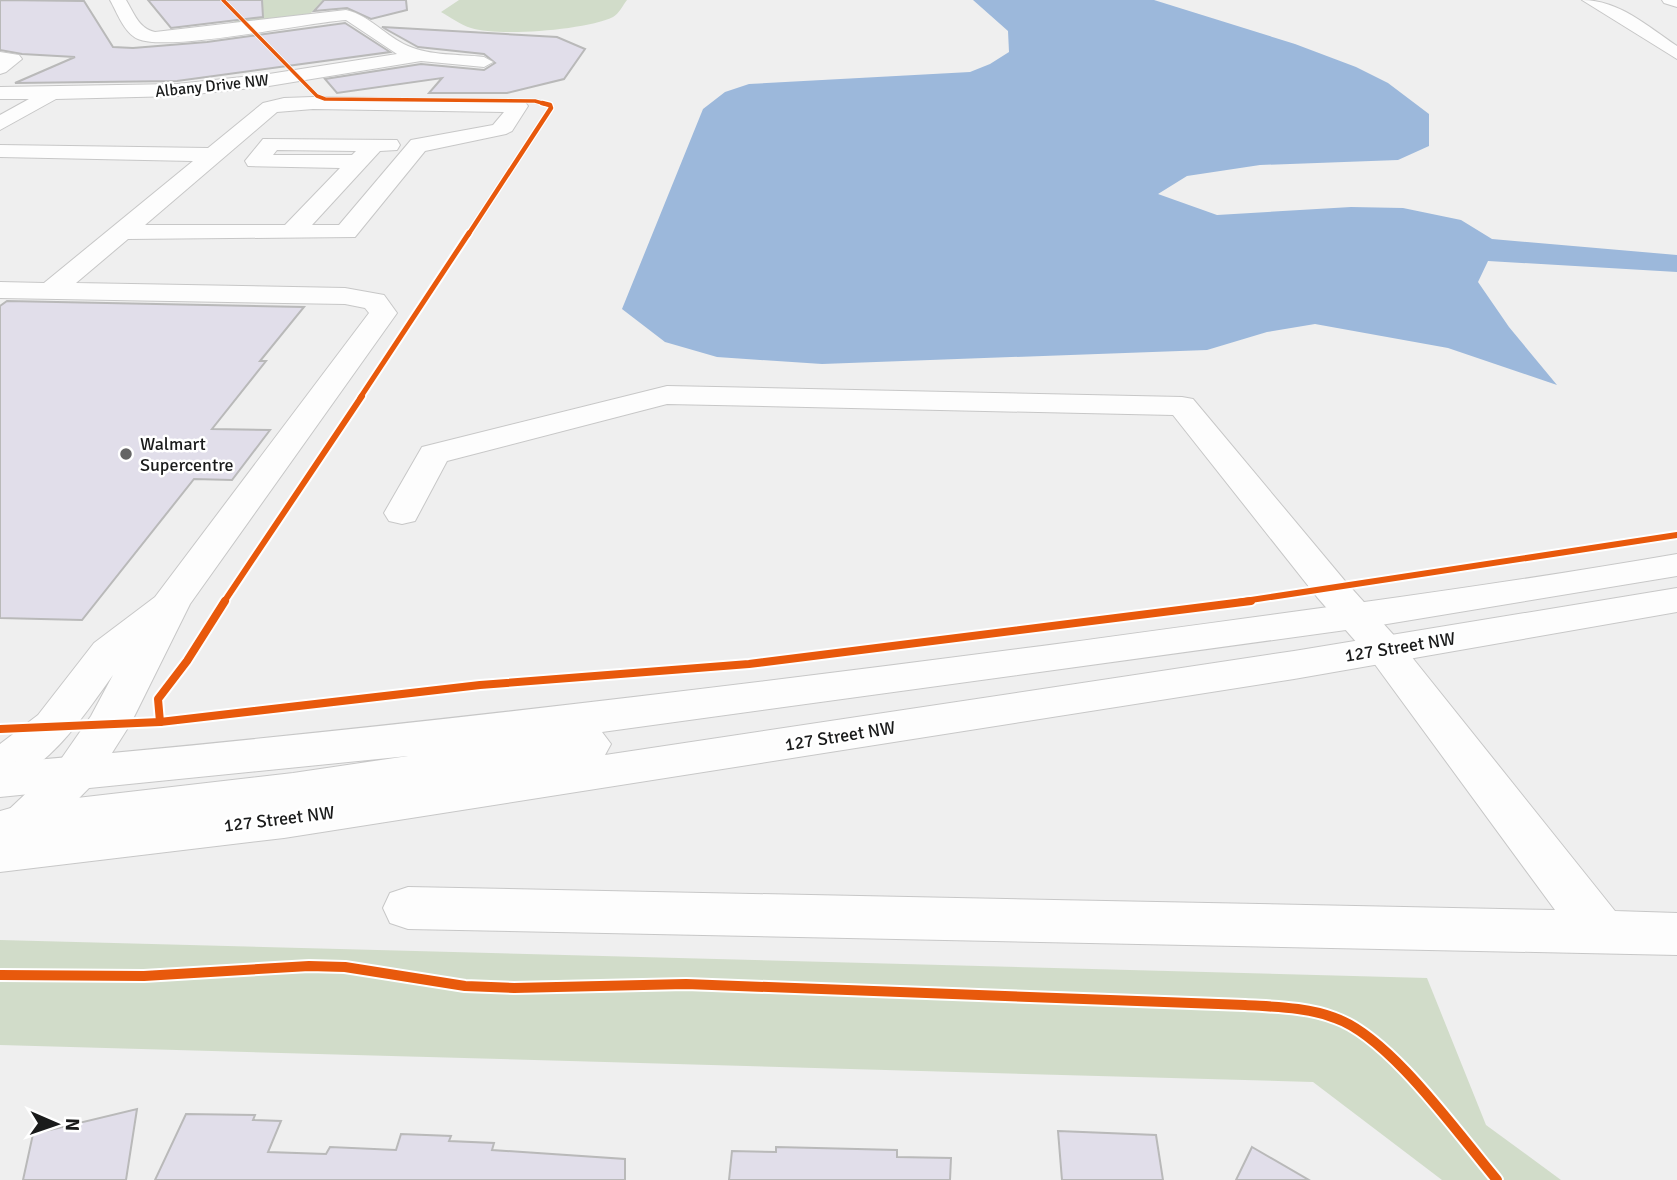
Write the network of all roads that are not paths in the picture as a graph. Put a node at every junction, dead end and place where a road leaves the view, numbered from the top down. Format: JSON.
{"nodes":[{"id":1,"x":118,"y":0,"type":"edge"},
{"id":2,"x":1590,"y":0,"type":"edge"},
{"id":3,"x":1670,"y":0,"type":"edge"},
{"id":4,"x":1677,"y":2,"type":"edge"},
{"id":5,"x":1677,"y":54,"type":"edge"},
{"id":6,"x":421,"y":56,"type":"junction"},
{"id":7,"x":0,"y":57,"type":"edge"},
{"id":8,"x":484,"y":62,"type":"dead end"},
{"id":9,"x":0,"y":68,"type":"edge"},
{"id":10,"x":0,"y":93,"type":"edge"},
{"id":11,"x":53,"y":93,"type":"junction"},
{"id":12,"x":0,"y":110,"type":"edge"},
{"id":13,"x":25,"y":110,"type":"junction"},
{"id":14,"x":0,"y":124,"type":"edge"},
{"id":15,"x":421,"y":145,"type":"junction"},
{"id":16,"x":489,"y":149,"type":"dead end"},
{"id":17,"x":0,"y":151,"type":"edge"},
{"id":18,"x":213,"y":155,"type":"junction"},
{"id":19,"x":312,"y":210,"type":"junction"},
{"id":20,"x":122,"y":232,"type":"junction"},
{"id":21,"x":194,"y":232,"type":"junction"},
{"id":22,"x":292,"y":232,"type":"junction"},
{"id":23,"x":0,"y":290,"type":"edge"},
{"id":24,"x":50,"y":291,"type":"junction"},
{"id":25,"x":402,"y":513,"type":"dead end"},
{"id":26,"x":1677,"y":565,"type":"edge"},
{"id":27,"x":1677,"y":600,"type":"edge"},
{"id":28,"x":171,"y":602,"type":"junction"},
{"id":29,"x":1358,"y":619,"type":"junction"},
{"id":30,"x":990,"y":667,"type":"junction"},
{"id":31,"x":0,"y":768,"type":"edge"},
{"id":32,"x":75,"y":774,"type":"junction"},
{"id":33,"x":0,"y":780,"type":"edge"},
{"id":34,"x":6,"y":838,"type":"edge"},
{"id":35,"x":408,"y":908,"type":"dead end"},
{"id":36,"x":1600,"y":931,"type":"junction"},
{"id":37,"x":1677,"y":934,"type":"edge"}],
"edges":[{"from":1,"to":6,"type":"main road","name":"Albany Drive NW"},
{"from":2,"to":5,"type":"main road"},
{"from":3,"to":4,"type":"main road"},
{"from":6,"to":8,"type":"main road","name":"Albany Drive NW"},
{"from":6,"to":11,"type":"main road","name":"Albany Drive NW"},
{"from":7,"to":9,"type":"main road"},
{"from":10,"to":11,"type":"main road","name":"Albany Drive NW"},
{"from":11,"to":13,"type":"main road"},
{"from":12,"to":13,"type":"main road"},
{"from":13,"to":14,"type":"main road"},
{"from":15,"to":16,"type":"main road"},
{"from":15,"to":18,"type":"main road"},
{"from":15,"to":19,"type":"main road"},
{"from":15,"to":22,"type":"main road"},
{"from":17,"to":18,"type":"main road"},
{"from":18,"to":20,"type":"main road"},
{"from":19,"to":21,"type":"main road"},
{"from":19,"to":22,"type":"main road"},
{"from":20,"to":21,"type":"main road"},
{"from":20,"to":24,"type":"main road"},
{"from":21,"to":22,"type":"main road"},
{"from":23,"to":24,"type":"main road"},
{"from":24,"to":28,"type":"main road"},
{"from":25,"to":29,"type":"main road"},
{"from":26,"to":29,"type":"main road","name":"127 Street NW"},
{"from":27,"to":29,"type":"main road","name":"127 Street NW"},
{"from":28,"to":31,"type":"main road"},
{"from":28,"to":32,"type":"main road"},
{"from":29,"to":30,"type":"main road","name":"127 Street NW"},
{"from":29,"to":34,"type":"main road","name":"127 Street NW"},
{"from":29,"to":36,"type":"main road"},
{"from":30,"to":32,"type":"main road","name":"127 Street NW"},
{"from":30,"to":34,"type":"main road"},
{"from":32,"to":33,"type":"main road","name":"127 Street NW"},
{"from":32,"to":34,"type":"main road"},
{"from":35,"to":36,"type":"main road"},
{"from":36,"to":37,"type":"main road"}]}
